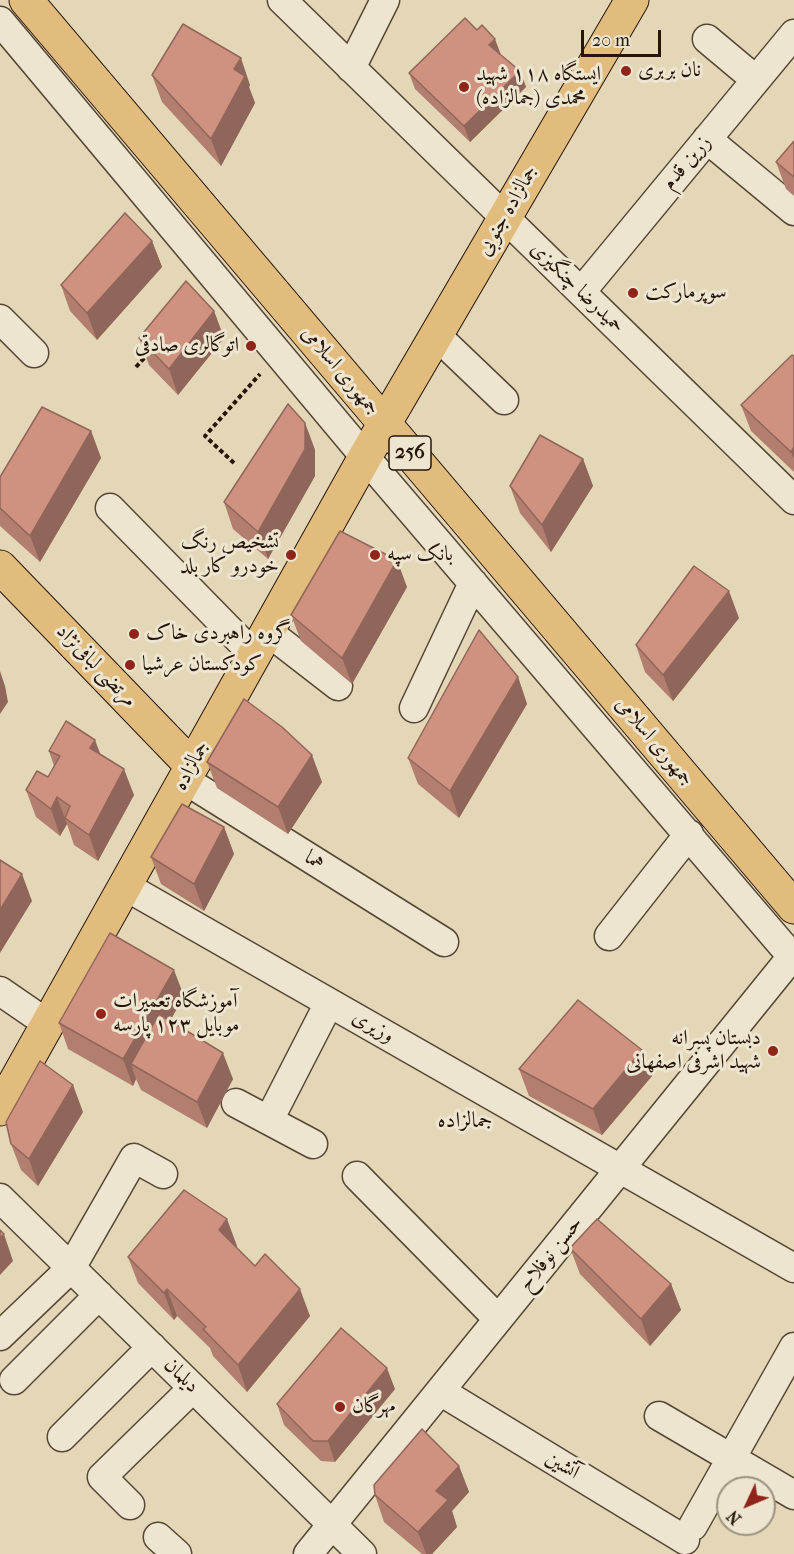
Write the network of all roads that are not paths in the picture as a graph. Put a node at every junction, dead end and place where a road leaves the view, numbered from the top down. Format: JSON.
{"nodes":[{"id":1,"x":26,"y":0,"type":"edge"},
{"id":2,"x":282,"y":0,"type":"edge"},
{"id":3,"x":385,"y":0,"type":"edge"},
{"id":4,"x":632,"y":0,"type":"edge"},
{"id":5,"x":0,"y":21,"type":"edge"},
{"id":6,"x":793,"y":37,"type":"edge"},
{"id":7,"x":707,"y":39,"type":"dead end"},
{"id":8,"x":351,"y":68,"type":"junction"},
{"id":9,"x":756,"y":80,"type":"junction"},
{"id":10,"x":707,"y":139,"type":"junction"},
{"id":11,"x":794,"y":211,"type":"edge"},
{"id":12,"x":504,"y":217,"type":"junction"},
{"id":13,"x":581,"y":292,"type":"junction"},
{"id":14,"x":0,"y":319,"type":"edge"},
{"id":15,"x":436,"y":335,"type":"junction"},
{"id":16,"x":34,"y":353,"type":"dead end"},
{"id":17,"x":504,"y":400,"type":"dead end"},
{"id":18,"x":385,"y":424,"type":"junction"},
{"id":19,"x":365,"y":457,"type":"junction"},
{"id":20,"x":794,"y":500,"type":"edge"},
{"id":21,"x":110,"y":508,"type":"dead end"},
{"id":22,"x":0,"y":567,"type":"edge"},
{"id":23,"x":473,"y":582,"type":"junction"},
{"id":24,"x":261,"y":643,"type":"junction"},
{"id":25,"x":338,"y":686,"type":"edge"},
{"id":26,"x":414,"y":708,"type":"dead end"},
{"id":27,"x":188,"y":773,"type":"junction"},
{"id":28,"x":689,"y":834,"type":"junction"},
{"id":29,"x":125,"y":886,"type":"junction"},
{"id":30,"x":794,"y":907,"type":"edge"},
{"id":31,"x":609,"y":936,"type":"dead end"},
{"id":32,"x":444,"y":942,"type":"dead end"},
{"id":33,"x":793,"y":957,"type":"edge"},
{"id":34,"x":0,"y":991,"type":"edge"},
{"id":35,"x":329,"y":1003,"type":"junction"},
{"id":36,"x":48,"y":1024,"type":"junction"},
{"id":37,"x":236,"y":1103,"type":"dead end"},
{"id":38,"x":0,"y":1109,"type":"edge"},
{"id":39,"x":269,"y":1120,"type":"junction"},
{"id":40,"x":313,"y":1144,"type":"dead end"},
{"id":41,"x":620,"y":1168,"type":"junction"},
{"id":42,"x":163,"y":1174,"type":"dead end"},
{"id":43,"x":357,"y":1176,"type":"dead end"},
{"id":44,"x":0,"y":1198,"type":"edge"},
{"id":45,"x":70,"y":1268,"type":"junction"},
{"id":46,"x":794,"y":1268,"type":"edge"},
{"id":47,"x":99,"y":1295,"type":"junction"},
{"id":48,"x":498,"y":1319,"type":"junction"},
{"id":49,"x":0,"y":1336,"type":"edge"},
{"id":50,"x":152,"y":1347,"type":"junction"},
{"id":51,"x":794,"y":1347,"type":"edge"},
{"id":52,"x":14,"y":1380,"type":"dead end"},
{"id":53,"x":193,"y":1388,"type":"junction"},
{"id":54,"x":440,"y":1391,"type":"junction"},
{"id":55,"x":659,"y":1416,"type":"dead end"},
{"id":56,"x":63,"y":1437,"type":"dead end"},
{"id":57,"x":731,"y":1458,"type":"junction"},
{"id":58,"x":794,"y":1495,"type":"edge"},
{"id":59,"x":130,"y":1505,"type":"dead end"},
{"id":60,"x":332,"y":1524,"type":"junction"},
{"id":61,"x":308,"y":1554,"type":"edge"},
{"id":62,"x":362,"y":1554,"type":"edge"}],
"edges":[{"from":1,"to":18,"type":"main road","name":"جمهوری اسلامی","number":"256"},
{"from":2,"to":8,"type":"street","name":"حمیدرضا چنگیزی"},
{"from":3,"to":8,"type":"street"},
{"from":4,"to":12,"type":"main road","name":"جمالزاده جنوبی"},
{"from":5,"to":19,"type":"street"},
{"from":6,"to":9,"type":"street","name":"زرین قدم"},
{"from":7,"to":9,"type":"street"},
{"from":8,"to":12,"type":"street","name":"حمیدرضا چنگیزی"},
{"from":9,"to":10,"type":"street","name":"زرین قدم"},
{"from":10,"to":11,"type":"street"},
{"from":10,"to":13,"type":"street","name":"زرین قدم"},
{"from":12,"to":13,"type":"street","name":"حمیدرضا چنگیزی"},
{"from":12,"to":15,"type":"main road","name":"جمالزاده جنوبی"},
{"from":13,"to":20,"type":"street","name":"حمیدرضا چنگیزی"},
{"from":14,"to":16,"type":"street"},
{"from":15,"to":17,"type":"street"},
{"from":15,"to":18,"type":"main road","name":"جمالزاده جنوبی"},
{"from":18,"to":19,"type":"main road","name":"جمالزاده"},
{"from":18,"to":30,"type":"main road","name":"جمهوری اسلامی","number":"256"},
{"from":19,"to":23,"type":"street"},
{"from":19,"to":24,"type":"main road","name":"جمالزاده"},
{"from":21,"to":24,"type":"street"},
{"from":22,"to":27,"type":"main road","name":"مرتضی لبافی‌نژاد"},
{"from":23,"to":26,"type":"street"},
{"from":23,"to":28,"type":"street"},
{"from":24,"to":25,"type":"street"},
{"from":24,"to":27,"type":"main road","name":"جمالزاده"},
{"from":27,"to":29,"type":"main road","name":"جمالزاده"},
{"from":27,"to":32,"type":"street","name":"هما"},
{"from":28,"to":31,"type":"street"},
{"from":28,"to":33,"type":"street"},
{"from":29,"to":35,"type":"street","name":"وزیری"},
{"from":29,"to":36,"type":"main road","name":"جمالزاده"},
{"from":33,"to":41,"type":"street","name":"حسن نوفلاح"},
{"from":34,"to":36,"type":"street"},
{"from":35,"to":39,"type":"street"},
{"from":35,"to":41,"type":"street","name":"وزیری"},
{"from":36,"to":38,"type":"main road","name":"جمالزاده"},
{"from":37,"to":39,"type":"street"},
{"from":39,"to":40,"type":"street"},
{"from":41,"to":46,"type":"street","name":"وزیری"},
{"from":41,"to":48,"type":"street","name":"حسن نوفلاح"},
{"from":42,"to":45,"type":"street"},
{"from":43,"to":48,"type":"street"},
{"from":44,"to":45,"type":"street","name":"دیلمان"},
{"from":45,"to":47,"type":"street","name":"دیلمان"},
{"from":45,"to":49,"type":"street"},
{"from":47,"to":50,"type":"street","name":"دیلمان"},
{"from":47,"to":52,"type":"street"},
{"from":48,"to":54,"type":"street","name":"حسن نوفلاح"},
{"from":50,"to":53,"type":"street","name":"دیلمان"},
{"from":50,"to":56,"type":"street"},
{"from":51,"to":57,"type":"street","name":"آتشین"},
{"from":53,"to":59,"type":"street"},
{"from":53,"to":60,"type":"street","name":"دیلمان"},
{"from":54,"to":57,"type":"street","name":"آتشین"},
{"from":54,"to":60,"type":"street","name":"حسن نوفلاح"},
{"from":55,"to":57,"type":"street"},
{"from":57,"to":58,"type":"street"},
{"from":60,"to":61,"type":"street","name":"حسن نوفلاح"},
{"from":60,"to":62,"type":"street","name":"دیلمان"}]}
